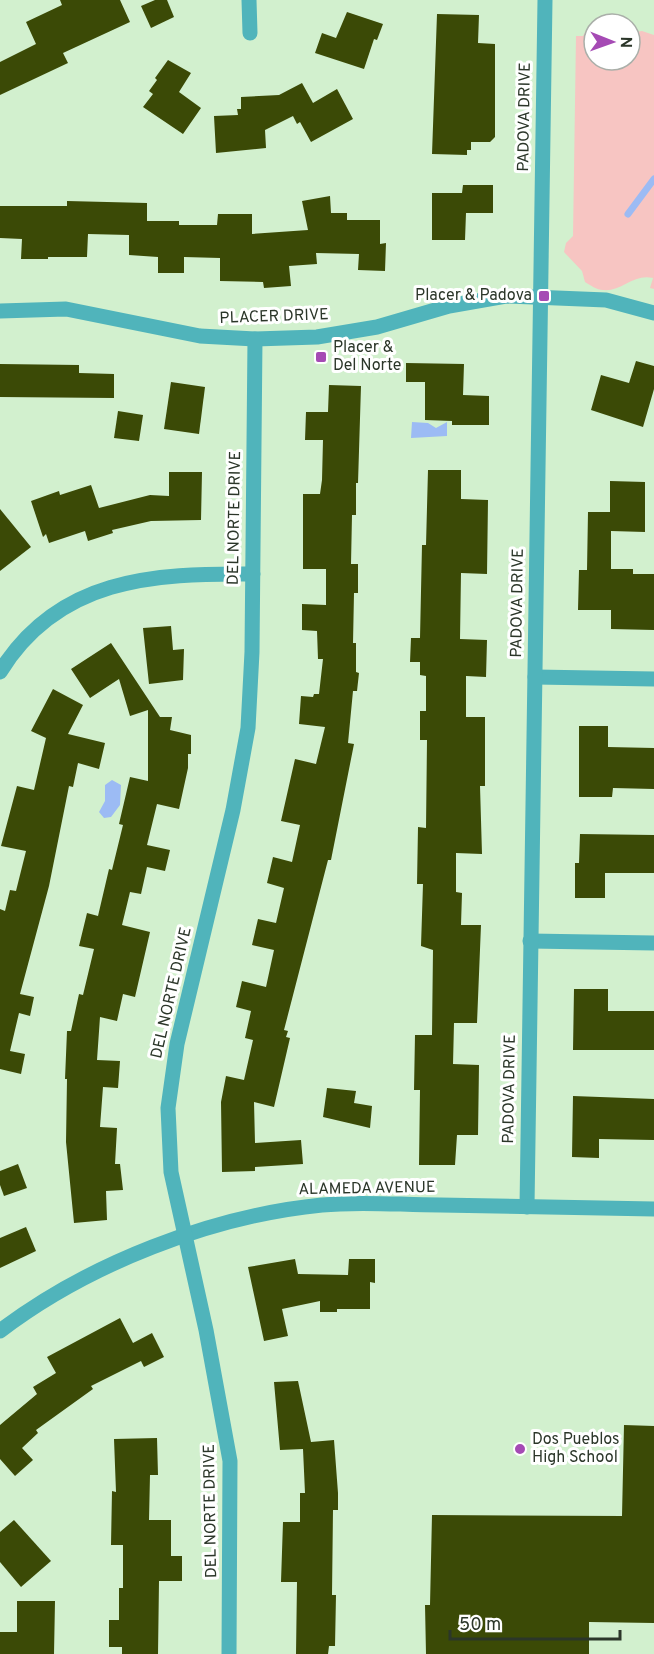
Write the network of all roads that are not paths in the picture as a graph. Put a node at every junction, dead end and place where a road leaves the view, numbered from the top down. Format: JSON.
{"nodes":[{"id":1,"x":249,"y":0,"type":"edge"},
{"id":2,"x":545,"y":0,"type":"edge"},
{"id":3,"x":250,"y":33,"type":"dead end"},
{"id":4,"x":541,"y":296,"type":"junction"},
{"id":5,"x":0,"y":311,"type":"edge"},
{"id":6,"x":654,"y":313,"type":"edge"},
{"id":7,"x":255,"y":339,"type":"junction"},
{"id":8,"x":253,"y":574,"type":"junction"},
{"id":9,"x":0,"y":672,"type":"edge"},
{"id":10,"x":535,"y":677,"type":"junction"},
{"id":11,"x":654,"y":679,"type":"edge"},
{"id":12,"x":530,"y":941,"type":"junction"},
{"id":13,"x":654,"y":944,"type":"edge"},
{"id":14,"x":526,"y":1207,"type":"junction"},
{"id":15,"x":654,"y":1209,"type":"edge"},
{"id":16,"x":185,"y":1237,"type":"junction"},
{"id":17,"x":0,"y":1332,"type":"edge"},
{"id":18,"x":229,"y":1654,"type":"edge"}],
"edges":[{"from":1,"to":3,"type":"street"},
{"from":2,"to":4,"type":"street","name":"PADOVA DRIVE"},
{"from":4,"to":6,"type":"street","name":"PLACER DRIVE"},
{"from":4,"to":7,"type":"street","name":"PLACER DRIVE"},
{"from":4,"to":10,"type":"street","name":"PADOVA DRIVE"},
{"from":5,"to":7,"type":"street","name":"PLACER DRIVE"},
{"from":7,"to":8,"type":"street","name":"DEL NORTE DRIVE"},
{"from":8,"to":9,"type":"street"},
{"from":8,"to":16,"type":"street","name":"DEL NORTE DRIVE"},
{"from":10,"to":11,"type":"street"},
{"from":10,"to":12,"type":"street","name":"PADOVA DRIVE"},
{"from":12,"to":13,"type":"street"},
{"from":12,"to":14,"type":"street","name":"PADOVA DRIVE"},
{"from":14,"to":15,"type":"street","name":"ALAMEDA AVENUE"},
{"from":14,"to":16,"type":"street","name":"ALAMEDA AVENUE"},
{"from":16,"to":17,"type":"street","name":"ALAMEDA AVENUE"},
{"from":16,"to":18,"type":"street","name":"DEL NORTE DRIVE"}]}
